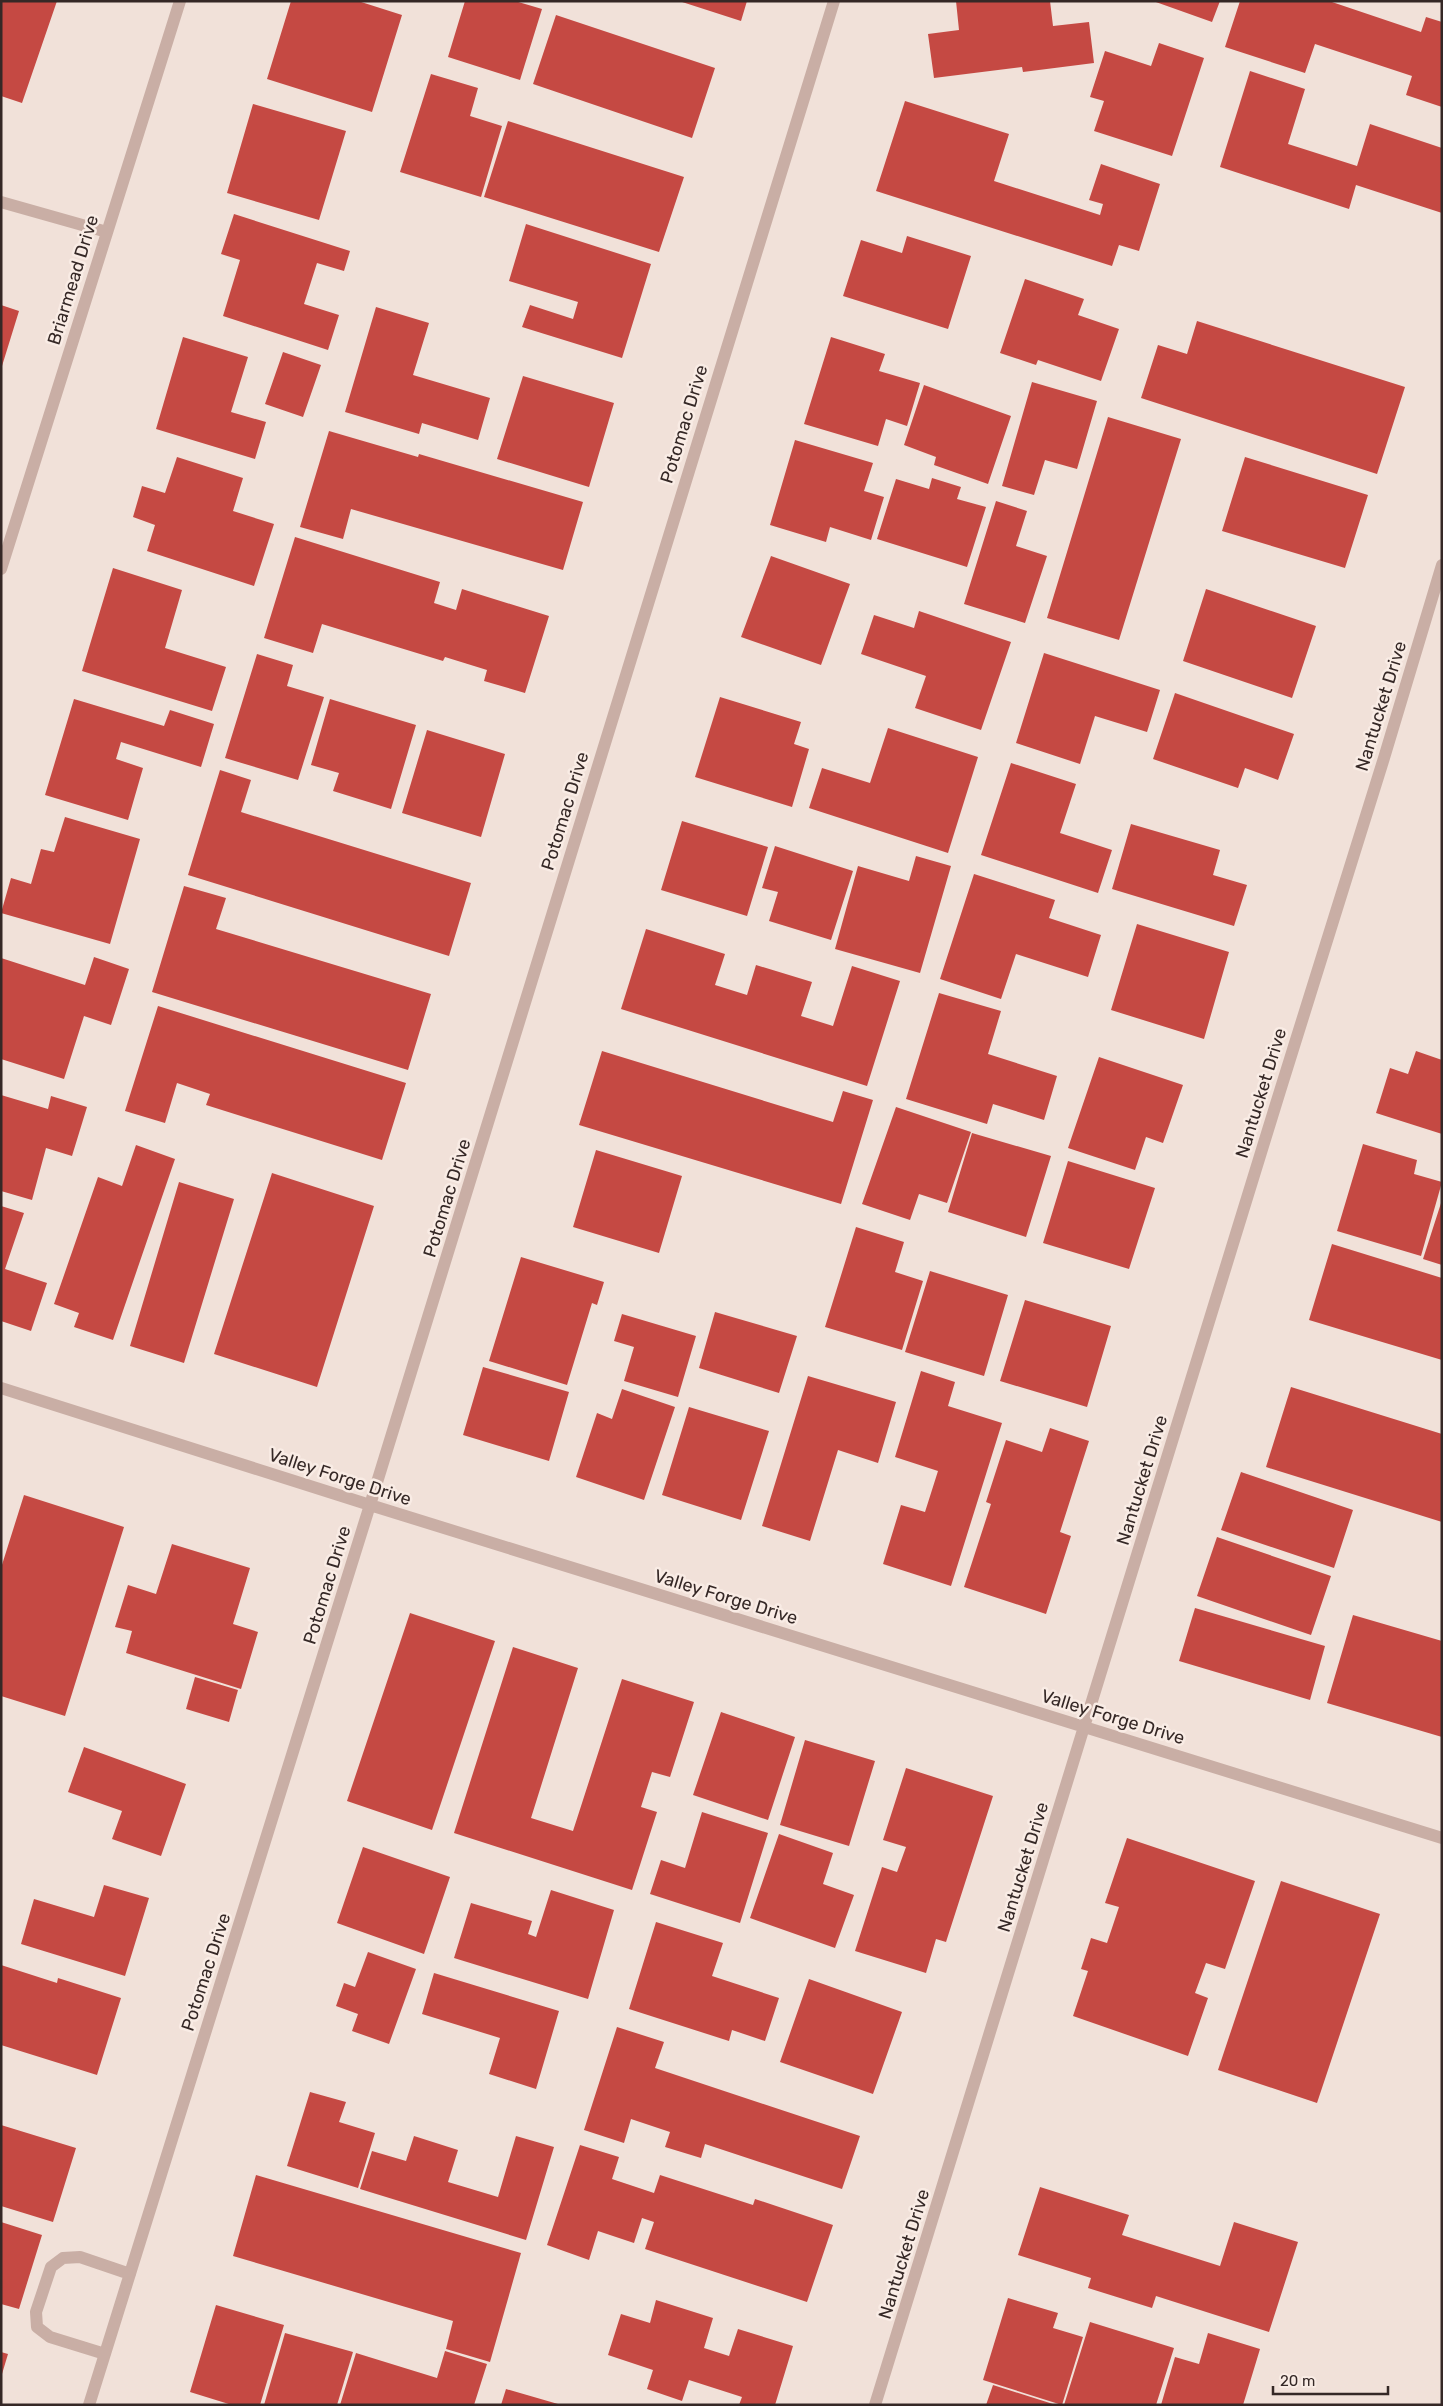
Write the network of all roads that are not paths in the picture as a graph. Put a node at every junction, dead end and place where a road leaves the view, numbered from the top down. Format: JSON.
{"nodes":[{"id":1,"x":180,"y":1,"type":"edge"},
{"id":2,"x":834,"y":1,"type":"edge"},
{"id":3,"x":1,"y":202,"type":"edge"},
{"id":4,"x":107,"y":232,"type":"junction"},
{"id":5,"x":1442,"y":565,"type":"edge"},
{"id":6,"x":1,"y":569,"type":"edge"},
{"id":7,"x":1,"y":1388,"type":"edge"},
{"id":8,"x":370,"y":1505,"type":"junction"},
{"id":9,"x":1084,"y":1727,"type":"junction"},
{"id":10,"x":1442,"y":1838,"type":"edge"},
{"id":11,"x":130,"y":2274,"type":"junction"},
{"id":12,"x":105,"y":2354,"type":"junction"},
{"id":13,"x":89,"y":2405,"type":"edge"},
{"id":14,"x":876,"y":2405,"type":"edge"}],
"edges":[{"from":1,"to":4,"type":"street","name":"Briarmead Drive"},
{"from":2,"to":8,"type":"street","name":"Potomac Drive"},
{"from":3,"to":4,"type":"street"},
{"from":4,"to":6,"type":"street","name":"Briarmead Drive"},
{"from":5,"to":9,"type":"street","name":"Nantucket Drive"},
{"from":7,"to":8,"type":"street","name":"Valley Forge Drive"},
{"from":8,"to":9,"type":"street","name":"Valley Forge Drive"},
{"from":8,"to":11,"type":"street","name":"Potomac Drive"},
{"from":9,"to":10,"type":"street","name":"Valley Forge Drive"},
{"from":9,"to":14,"type":"street","name":"Nantucket Drive"},
{"from":11,"to":12,"type":"street","name":"Potomac Drive"},
{"from":11,"to":12,"type":"street"},
{"from":12,"to":13,"type":"street","name":"Potomac Drive"}]}
